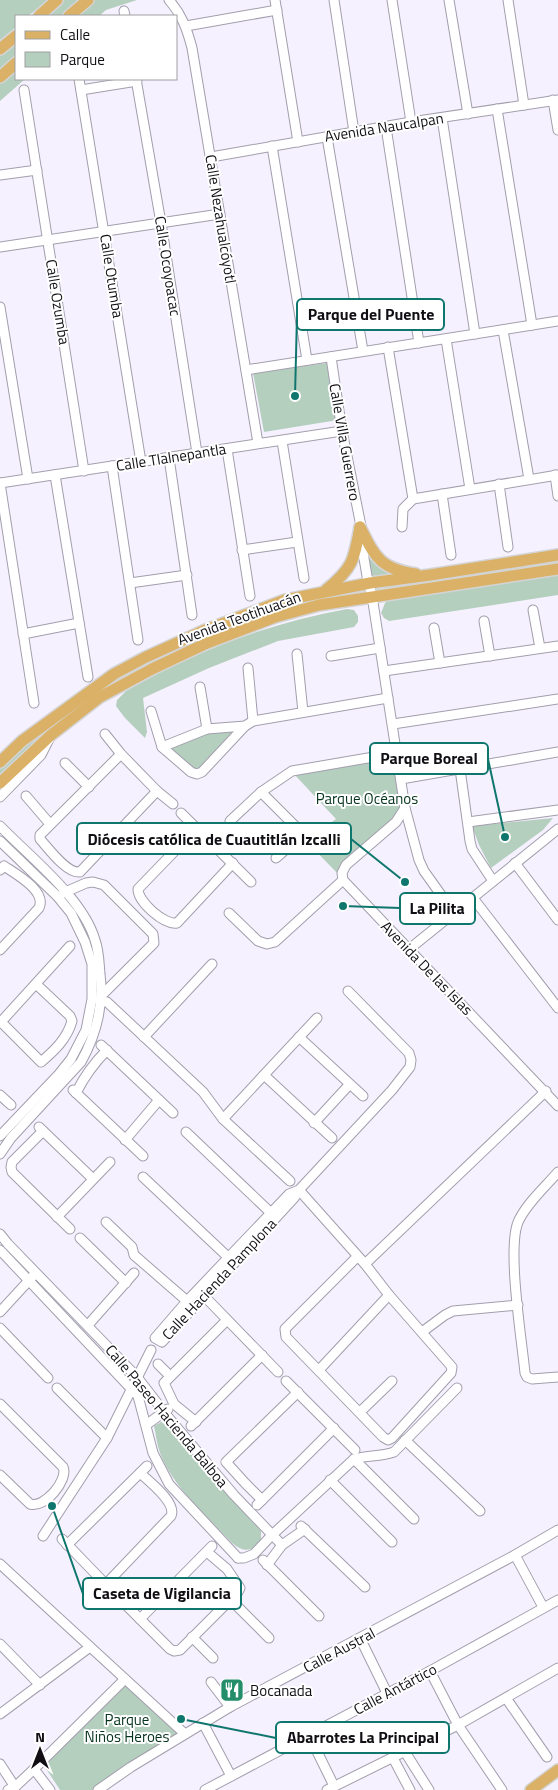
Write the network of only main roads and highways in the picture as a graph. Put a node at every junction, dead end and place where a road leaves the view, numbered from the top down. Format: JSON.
{"nodes":[{"id":1,"x":57,"y":0,"type":"edge"},
{"id":2,"x":88,"y":0,"type":"edge"},
{"id":3,"x":40,"y":15,"type":"edge"},
{"id":4,"x":70,"y":15,"type":"edge"},
{"id":5,"x":15,"y":37,"type":"edge"},
{"id":6,"x":0,"y":49,"type":"edge"},
{"id":7,"x":15,"y":64,"type":"edge"},
{"id":8,"x":0,"y":77,"type":"edge"},
{"id":9,"x":558,"y":555,"type":"edge"},
{"id":10,"x":558,"y":569,"type":"edge"},
{"id":11,"x":430,"y":575,"type":"junction"},
{"id":12,"x":325,"y":592,"type":"junction"},
{"id":13,"x":0,"y":762,"type":"edge"},
{"id":14,"x":0,"y":783,"type":"edge"},
{"id":15,"x":558,"y":1770,"type":"edge"},
{"id":16,"x":531,"y":1790,"type":"edge"}],
"edges":[{"from":1,"to":3,"type":"main road"},
{"from":2,"to":4,"type":"main road"},
{"from":5,"to":6,"type":"main road"},
{"from":7,"to":8,"type":"main road"},
{"from":9,"to":11,"type":"main road","name":"Avenida Teotihuacán"},
{"from":10,"to":14,"type":"main road","name":"Avenida Teotihuacán"},
{"from":11,"to":12,"type":"main road","name":"Avenida Teotihuacán"},
{"from":11,"to":12,"type":"main road"},
{"from":12,"to":13,"type":"main road","name":"Avenida Teotihuacán"},
{"from":15,"to":16,"type":"main road"}]}
